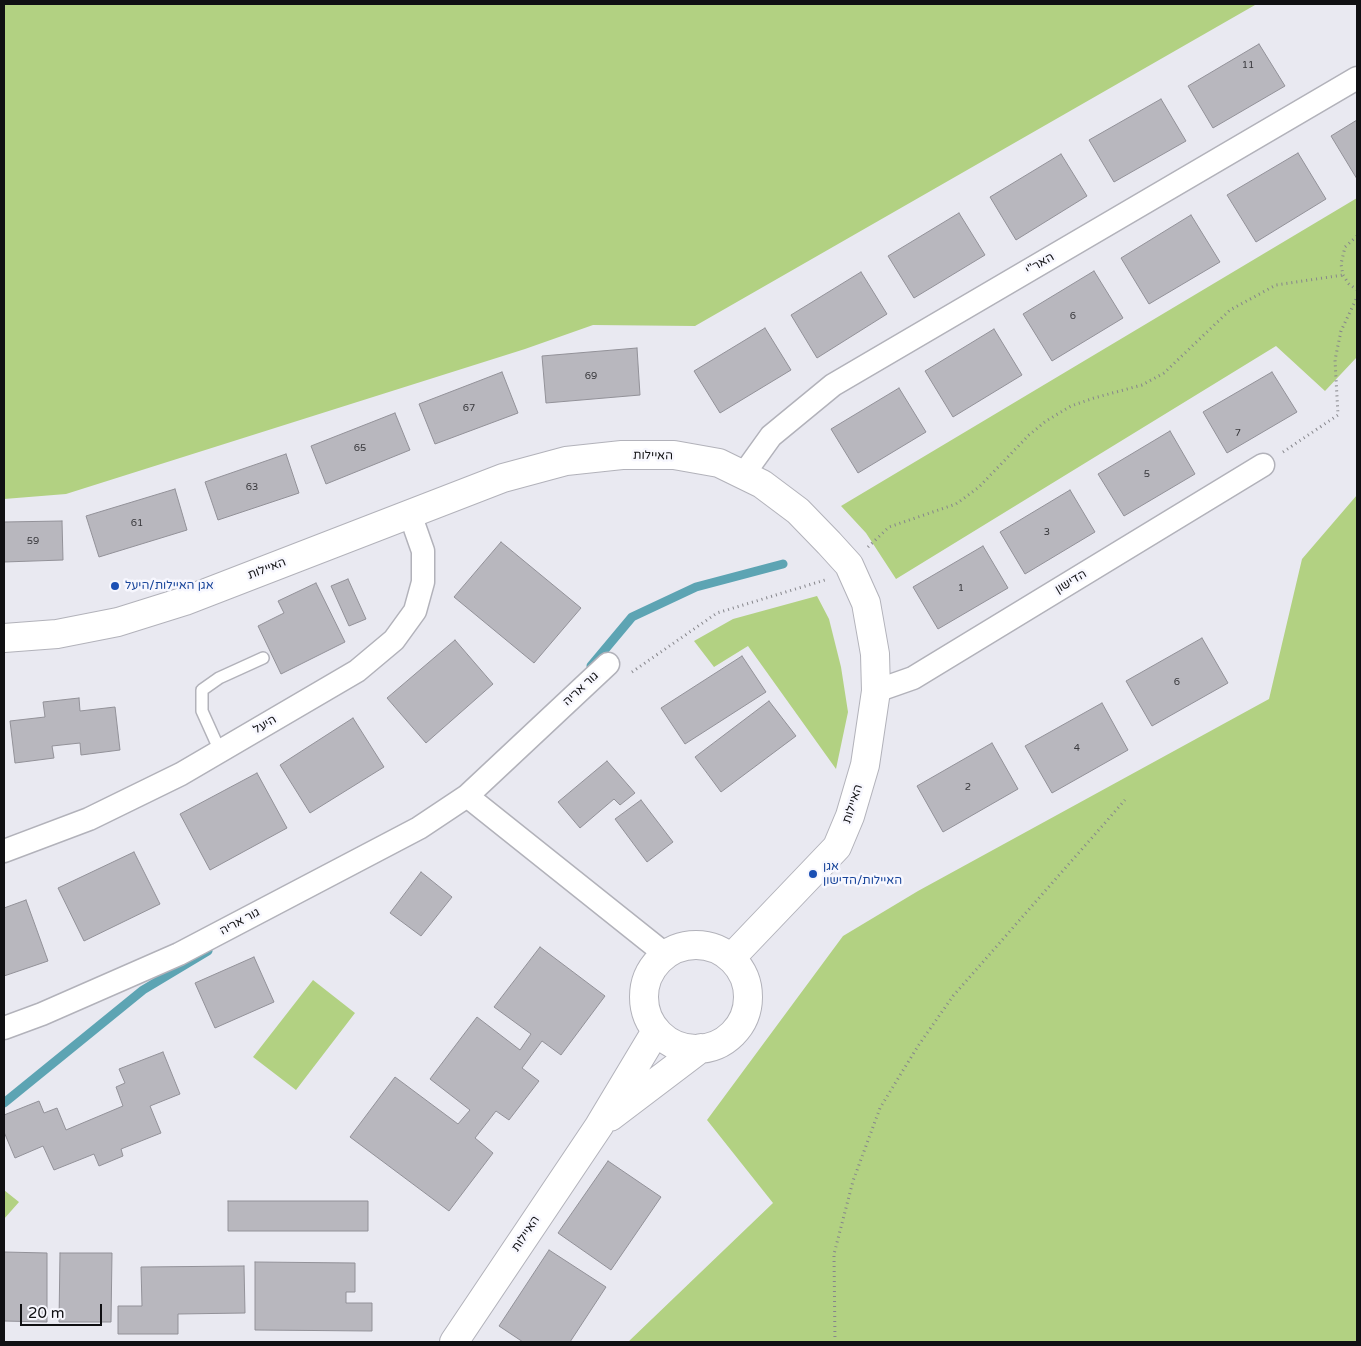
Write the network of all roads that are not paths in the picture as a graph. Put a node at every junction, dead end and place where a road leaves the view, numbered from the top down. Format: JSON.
{"nodes":[{"id":1,"x":1357,"y":78,"type":"edge"},
{"id":2,"x":1263,"y":465,"type":"road end"},
{"id":3,"x":743,"y":475,"type":"junction"},
{"id":4,"x":410,"y":514,"type":"junction"},
{"id":5,"x":4,"y":638,"type":"edge"},
{"id":6,"x":263,"y":658,"type":"dead end"},
{"id":7,"x":608,"y":664,"type":"road end"},
{"id":8,"x":876,"y":691,"type":"junction"},
{"id":9,"x":220,"y":751,"type":"junction"},
{"id":10,"x":467,"y":796,"type":"junction"},
{"id":11,"x":4,"y":851,"type":"edge"},
{"id":12,"x":666,"y":954,"type":"junction"},
{"id":13,"x":731,"y":958,"type":"junction"},
{"id":14,"x":4,"y":1028,"type":"edge"},
{"id":15,"x":656,"y":1031,"type":"junction"},
{"id":16,"x":701,"y":1048,"type":"junction"},
{"id":17,"x":599,"y":1126,"type":"junction"},
{"id":18,"x":454,"y":1342,"type":"edge"}],
"edges":[{"from":1,"to":3,"type":"street","name":"האר\"י"},
{"from":2,"to":8,"type":"street","name":"הדישון"},
{"from":3,"to":4,"type":"street","name":"האיילות"},
{"from":3,"to":8,"type":"street","name":"האיילות"},
{"from":4,"to":5,"type":"street","name":"האיילות"},
{"from":4,"to":9,"type":"street","name":"היעל"},
{"from":6,"to":9,"type":"lane"},
{"from":7,"to":10,"type":"street","name":"גור אריה"},
{"from":8,"to":13,"type":"street","name":"האיילות"},
{"from":9,"to":11,"type":"street","name":"היעל"},
{"from":10,"to":12,"type":"street"},
{"from":10,"to":14,"type":"street","name":"גור אריה"},
{"from":12,"to":13,"type":"street"},
{"from":12,"to":15,"type":"street"},
{"from":13,"to":16,"type":"street"},
{"from":15,"to":16,"type":"street"},
{"from":15,"to":17,"type":"street","name":"האיילות"},
{"from":16,"to":17,"type":"street","name":"האיילות"},
{"from":17,"to":18,"type":"street","name":"האיילות"}]}
